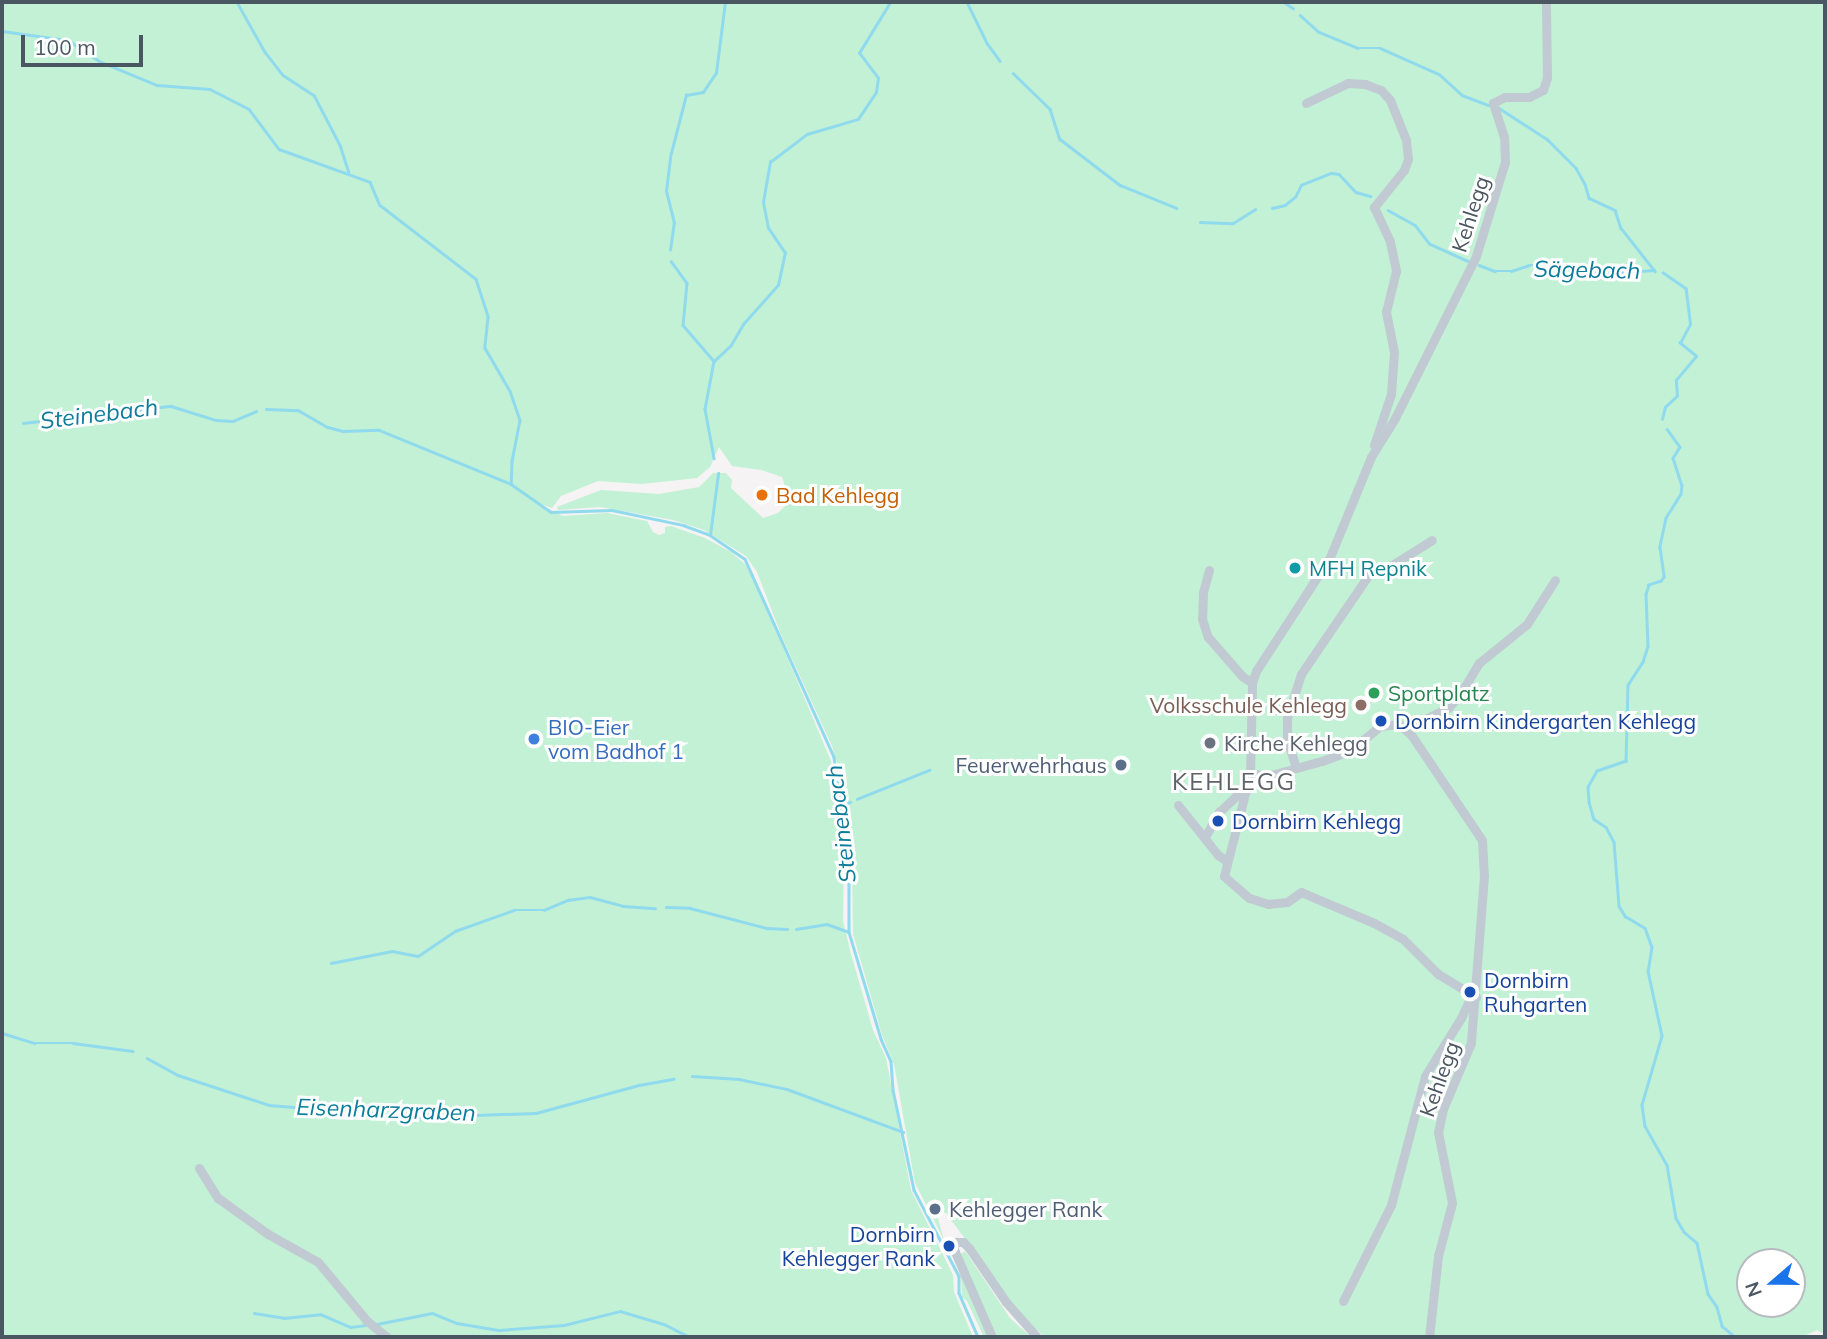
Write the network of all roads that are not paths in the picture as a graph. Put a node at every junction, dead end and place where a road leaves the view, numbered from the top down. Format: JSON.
{"nodes":[{"id":1,"x":1546,"y":2,"type":"edge"},
{"id":2,"x":1306,"y":103,"type":"dead end"},
{"id":3,"x":1371,"y":457,"type":"junction"},
{"id":4,"x":1433,"y":540,"type":"dead end"},
{"id":5,"x":1209,"y":570,"type":"dead end"},
{"id":6,"x":1555,"y":580,"type":"dead end"},
{"id":7,"x":1252,"y":683,"type":"junction"},
{"id":8,"x":1406,"y":728,"type":"junction"},
{"id":9,"x":1296,"y":768,"type":"junction"},
{"id":10,"x":1250,"y":774,"type":"junction"},
{"id":11,"x":1248,"y":785,"type":"junction"},
{"id":12,"x":1178,"y":805,"type":"dead end"},
{"id":13,"x":1205,"y":837,"type":"junction"},
{"id":14,"x":1227,"y":861,"type":"junction"},
{"id":15,"x":1473,"y":997,"type":"junction"},
{"id":16,"x":200,"y":1168,"type":"dead end"},
{"id":17,"x":1343,"y":1301,"type":"dead end"},
{"id":18,"x":387,"y":1337,"type":"edge"},
{"id":19,"x":992,"y":1337,"type":"edge"},
{"id":20,"x":1037,"y":1337,"type":"edge"},
{"id":21,"x":1429,"y":1337,"type":"edge"}],
"edges":[{"from":1,"to":3,"type":"street","name":"Kehlegg"},
{"from":2,"to":3,"type":"street","name":"Kehlegg"},
{"from":3,"to":7,"type":"street","name":"Kehlegg"},
{"from":4,"to":9,"type":"street"},
{"from":5,"to":7,"type":"street"},
{"from":6,"to":8,"type":"street"},
{"from":7,"to":10,"type":"street","name":"Kehlegg"},
{"from":8,"to":9,"type":"street"},
{"from":8,"to":15,"type":"street","name":"Kehlegg"},
{"from":9,"to":10,"type":"street"},
{"from":10,"to":11,"type":"street","name":"Kehlegg"},
{"from":11,"to":13,"type":"street"},
{"from":11,"to":14,"type":"street","name":"Kehlegg"},
{"from":12,"to":13,"type":"street"},
{"from":13,"to":14,"type":"street"},
{"from":14,"to":15,"type":"street"},
{"from":15,"to":17,"type":"street","name":"Kehlegg"},
{"from":15,"to":21,"type":"street","name":"Kehlegg"},
{"from":16,"to":18,"type":"street"},
{"from":19,"to":20,"type":"street"}]}
